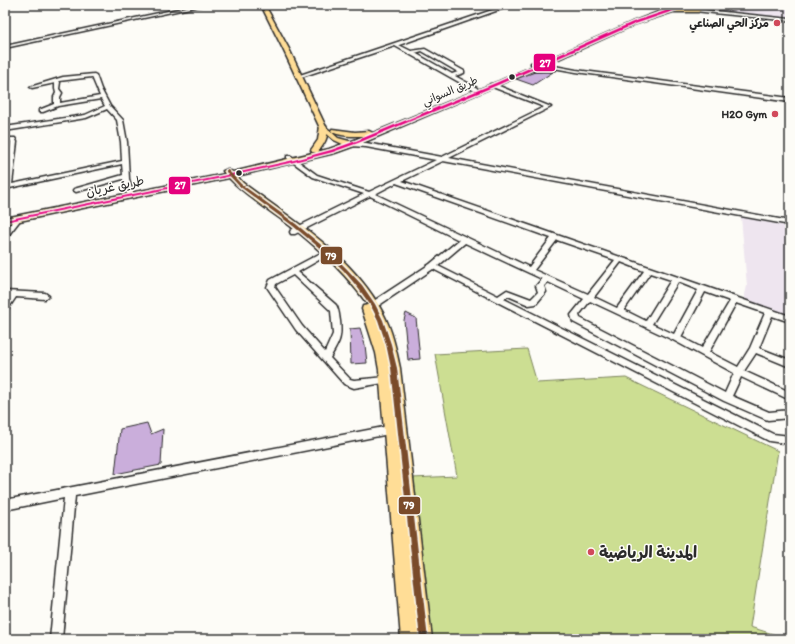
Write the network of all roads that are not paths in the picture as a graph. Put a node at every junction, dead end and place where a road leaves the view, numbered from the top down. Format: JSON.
{"nodes":[{"id":1,"x":202,"y":5,"type":"edge"},
{"id":2,"x":263,"y":5,"type":"edge"},
{"id":3,"x":268,"y":5,"type":"edge"},
{"id":4,"x":511,"y":5,"type":"edge"},
{"id":5,"x":687,"y":5,"type":"edge"},
{"id":6,"x":669,"y":7,"type":"edge"},
{"id":7,"x":698,"y":10,"type":"junction"},
{"id":8,"x":790,"y":20,"type":"edge"},
{"id":9,"x":395,"y":44,"type":"junction"},
{"id":10,"x":5,"y":48,"type":"edge"},
{"id":11,"x":409,"y":52,"type":"junction"},
{"id":12,"x":553,"y":58,"type":"junction"},
{"id":13,"x":535,"y":65,"type":"junction"},
{"id":14,"x":556,"y":68,"type":"junction"},
{"id":15,"x":524,"y":71,"type":"junction"},
{"id":16,"x":301,"y":75,"type":"junction"},
{"id":17,"x":451,"y":76,"type":"junction"},
{"id":18,"x":56,"y":80,"type":"junction"},
{"id":19,"x":492,"y":85,"type":"junction"},
{"id":20,"x":32,"y":87,"type":"dead end"},
{"id":21,"x":475,"y":89,"type":"junction"},
{"id":22,"x":102,"y":97,"type":"junction"},
{"id":23,"x":790,"y":100,"type":"edge"},
{"id":24,"x":60,"y":104,"type":"junction"},
{"id":25,"x":108,"y":108,"type":"junction"},
{"id":26,"x":41,"y":111,"type":"dead end"},
{"id":27,"x":64,"y":120,"type":"junction"},
{"id":28,"x":323,"y":128,"type":"junction"},
{"id":29,"x":5,"y":129,"type":"edge"},
{"id":30,"x":335,"y":132,"type":"junction"},
{"id":31,"x":370,"y":134,"type":"junction"},
{"id":32,"x":5,"y":140,"type":"edge"},
{"id":33,"x":350,"y":142,"type":"junction"},
{"id":34,"x":370,"y":146,"type":"junction"},
{"id":35,"x":315,"y":150,"type":"junction"},
{"id":36,"x":291,"y":159,"type":"junction"},
{"id":37,"x":441,"y":160,"type":"junction"},
{"id":38,"x":124,"y":162,"type":"junction"},
{"id":39,"x":224,"y":174,"type":"junction"},
{"id":40,"x":125,"y":176,"type":"junction"},
{"id":41,"x":396,"y":181,"type":"junction"},
{"id":42,"x":7,"y":186,"type":"edge"},
{"id":43,"x":76,"y":190,"type":"dead end"},
{"id":44,"x":131,"y":193,"type":"junction"},
{"id":45,"x":370,"y":194,"type":"junction"},
{"id":46,"x":5,"y":217,"type":"edge"},
{"id":47,"x":18,"y":218,"type":"junction"},
{"id":48,"x":5,"y":221,"type":"edge"},
{"id":49,"x":790,"y":223,"type":"edge"},
{"id":50,"x":296,"y":231,"type":"junction"},
{"id":51,"x":5,"y":235,"type":"edge"},
{"id":52,"x":555,"y":238,"type":"junction"},
{"id":53,"x":464,"y":240,"type":"junction"},
{"id":54,"x":322,"y":256,"type":"junction"},
{"id":55,"x":620,"y":259,"type":"junction"},
{"id":56,"x":433,"y":266,"type":"junction"},
{"id":57,"x":650,"y":269,"type":"junction"},
{"id":58,"x":530,"y":270,"type":"junction"},
{"id":59,"x":293,"y":271,"type":"junction"},
{"id":60,"x":547,"y":278,"type":"junction"},
{"id":61,"x":676,"y":278,"type":"junction"},
{"id":62,"x":703,"y":288,"type":"junction"},
{"id":63,"x":5,"y":294,"type":"edge"},
{"id":64,"x":14,"y":295,"type":"junction"},
{"id":65,"x":45,"y":296,"type":"dead end"},
{"id":66,"x":588,"y":298,"type":"junction"},
{"id":67,"x":500,"y":300,"type":"junction"},
{"id":68,"x":734,"y":300,"type":"junction"},
{"id":69,"x":5,"y":306,"type":"edge"},
{"id":70,"x":370,"y":307,"type":"junction"},
{"id":71,"x":619,"y":311,"type":"junction"},
{"id":72,"x":770,"y":312,"type":"junction"},
{"id":73,"x":790,"y":319,"type":"edge"},
{"id":74,"x":647,"y":324,"type":"junction"},
{"id":75,"x":676,"y":338,"type":"junction"},
{"id":76,"x":754,"y":349,"type":"junction"},
{"id":77,"x":704,"y":353,"type":"junction"},
{"id":78,"x":326,"y":358,"type":"junction"},
{"id":79,"x":790,"y":364,"type":"edge"},
{"id":80,"x":739,"y":372,"type":"junction"},
{"id":81,"x":386,"y":380,"type":"junction"},
{"id":82,"x":790,"y":396,"type":"edge"},
{"id":83,"x":727,"y":398,"type":"junction"},
{"id":84,"x":790,"y":414,"type":"edge"},
{"id":85,"x":396,"y":428,"type":"junction"},
{"id":86,"x":790,"y":440,"type":"edge"},
{"id":87,"x":70,"y":492,"type":"junction"},
{"id":88,"x":5,"y":505,"type":"edge"},
{"id":89,"x":5,"y":511,"type":"edge"},
{"id":90,"x":56,"y":639,"type":"edge"},
{"id":91,"x":409,"y":639,"type":"edge"},
{"id":92,"x":424,"y":639,"type":"edge"}],
"edges":[{"from":1,"to":10,"type":"street"},
{"from":2,"to":16,"type":"main road"},
{"from":3,"to":16,"type":"main road"},
{"from":4,"to":9,"type":"street"},
{"from":5,"to":7,"type":"highway"},
{"from":6,"to":7,"type":"highway"},
{"from":6,"to":12,"type":"highway","name":"طريق السواني"},
{"from":6,"to":13,"type":"highway","name":"طريق السواني"},
{"from":7,"to":8,"type":"street"},
{"from":9,"to":11,"type":"street"},
{"from":9,"to":16,"type":"street"},
{"from":11,"to":17,"type":"street"},
{"from":11,"to":17,"type":"street"},
{"from":12,"to":13,"type":"highway","name":"طريق السواني"},
{"from":12,"to":14,"type":"highway"},
{"from":13,"to":14,"type":"street"},
{"from":13,"to":15,"type":"highway","name":"طريق السواني"},
{"from":13,"to":21,"type":"highway","name":"طريق السواني"},
{"from":14,"to":15,"type":"highway"},
{"from":14,"to":23,"type":"street"},
{"from":15,"to":19,"type":"highway","name":"طريق السواني"},
{"from":16,"to":28,"type":"main road"},
{"from":16,"to":30,"type":"main road"},
{"from":17,"to":21,"type":"street"},
{"from":18,"to":20,"type":"street"},
{"from":18,"to":22,"type":"street"},
{"from":18,"to":24,"type":"street"},
{"from":19,"to":31,"type":"highway","name":"طريق السواني"},
{"from":19,"to":37,"type":"street"},
{"from":21,"to":31,"type":"highway","name":"طريق السواني"},
{"from":22,"to":24,"type":"street"},
{"from":22,"to":25,"type":"street"},
{"from":24,"to":26,"type":"street"},
{"from":24,"to":27,"type":"street"},
{"from":25,"to":27,"type":"street"},
{"from":25,"to":38,"type":"street"},
{"from":27,"to":29,"type":"street"},
{"from":28,"to":33,"type":"main road"},
{"from":28,"to":35,"type":"highway"},
{"from":30,"to":31,"type":"highway"},
{"from":30,"to":33,"type":"main road"},
{"from":31,"to":33,"type":"highway","name":"طريق السواني"},
{"from":31,"to":34,"type":"highway"},
{"from":32,"to":42,"type":"street"},
{"from":33,"to":34,"type":"street"},
{"from":33,"to":35,"type":"highway","name":"طريق السواني"},
{"from":33,"to":36,"type":"highway","name":"طريق السواني"},
{"from":34,"to":37,"type":"street"},
{"from":35,"to":36,"type":"highway","name":"طريق السواني"},
{"from":36,"to":39,"type":"highway","name":"طريق السواني"},
{"from":36,"to":45,"type":"street"},
{"from":37,"to":41,"type":"street"},
{"from":37,"to":49,"type":"street"},
{"from":38,"to":40,"type":"street"},
{"from":38,"to":42,"type":"street"},
{"from":39,"to":44,"type":"highway","name":"طريق غريان"},
{"from":39,"to":50,"type":"highway"},
{"from":40,"to":43,"type":"street"},
{"from":40,"to":44,"type":"street"},
{"from":41,"to":45,"type":"street"},
{"from":41,"to":52,"type":"street"},
{"from":44,"to":46,"type":"highway","name":"طريق غريان"},
{"from":44,"to":47,"type":"highway","name":"طريق غريان"},
{"from":45,"to":50,"type":"street"},
{"from":45,"to":53,"type":"street"},
{"from":47,"to":48,"type":"highway","name":"طريق غريان"},
{"from":47,"to":51,"type":"street"},
{"from":50,"to":54,"type":"highway"},
{"from":50,"to":70,"type":"highway"},
{"from":52,"to":55,"type":"street"},
{"from":52,"to":58,"type":"street"},
{"from":53,"to":56,"type":"street"},
{"from":53,"to":58,"type":"street"},
{"from":54,"to":59,"type":"street"},
{"from":54,"to":70,"type":"highway"},
{"from":55,"to":57,"type":"street"},
{"from":55,"to":66,"type":"street"},
{"from":56,"to":67,"type":"street"},
{"from":56,"to":70,"type":"street"},
{"from":57,"to":61,"type":"street"},
{"from":57,"to":71,"type":"street"},
{"from":58,"to":60,"type":"street"},
{"from":59,"to":78,"type":"street"},
{"from":59,"to":78,"type":"street"},
{"from":60,"to":66,"type":"street"},
{"from":60,"to":67,"type":"street"},
{"from":61,"to":62,"type":"street"},
{"from":61,"to":74,"type":"street"},
{"from":62,"to":68,"type":"street"},
{"from":62,"to":75,"type":"street"},
{"from":63,"to":64,"type":"street"},
{"from":64,"to":65,"type":"street"},
{"from":64,"to":69,"type":"street"},
{"from":66,"to":71,"type":"street"},
{"from":66,"to":83,"type":"street"},
{"from":67,"to":86,"type":"street"},
{"from":68,"to":72,"type":"street"},
{"from":68,"to":77,"type":"street"},
{"from":70,"to":81,"type":"highway"},
{"from":70,"to":85,"type":"highway"},
{"from":71,"to":74,"type":"street"},
{"from":72,"to":73,"type":"street"},
{"from":72,"to":76,"type":"street"},
{"from":74,"to":75,"type":"street"},
{"from":75,"to":77,"type":"street"},
{"from":76,"to":79,"type":"street"},
{"from":76,"to":80,"type":"street"},
{"from":77,"to":80,"type":"street"},
{"from":78,"to":81,"type":"street"},
{"from":80,"to":82,"type":"street"},
{"from":80,"to":83,"type":"street"},
{"from":81,"to":85,"type":"highway"},
{"from":83,"to":84,"type":"street"},
{"from":85,"to":87,"type":"street"},
{"from":85,"to":91,"type":"highway"},
{"from":85,"to":92,"type":"highway"},
{"from":87,"to":88,"type":"street"},
{"from":87,"to":90,"type":"street"},
{"from":88,"to":89,"type":"street"}]}
